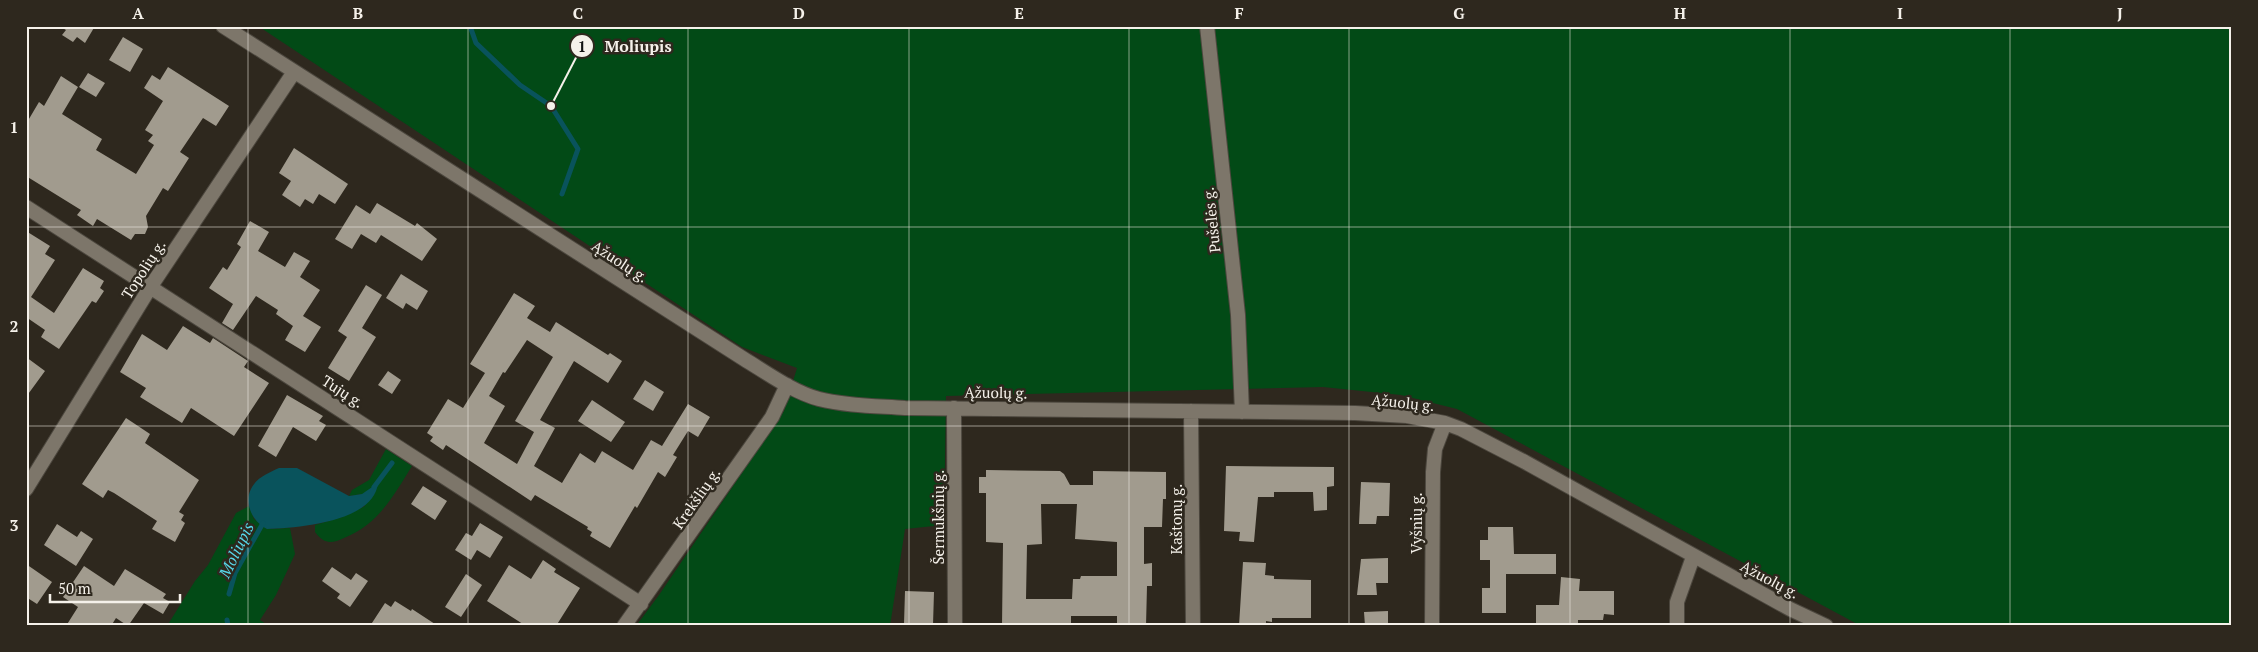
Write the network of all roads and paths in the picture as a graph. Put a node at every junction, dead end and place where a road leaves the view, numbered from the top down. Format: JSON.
{"nodes":[{"id":1,"x":223,"y":26,"type":"edge"},
{"id":2,"x":1207,"y":26,"type":"edge"},
{"id":3,"x":294,"y":72,"type":"junction"},
{"id":4,"x":26,"y":207,"type":"edge"},
{"id":5,"x":151,"y":286,"type":"junction"},
{"id":6,"x":788,"y":385,"type":"junction"},
{"id":7,"x":954,"y":408,"type":"junction"},
{"id":8,"x":1191,"y":411,"type":"junction"},
{"id":9,"x":1242,"y":412,"type":"junction"},
{"id":10,"x":1445,"y":423,"type":"junction"},
{"id":11,"x":26,"y":489,"type":"edge"},
{"id":12,"x":1693,"y":557,"type":"junction"},
{"id":13,"x":641,"y":604,"type":"junction"},
{"id":14,"x":624,"y":626,"type":"edge"},
{"id":15,"x":955,"y":626,"type":"edge"},
{"id":16,"x":1193,"y":626,"type":"edge"},
{"id":17,"x":1432,"y":626,"type":"edge"},
{"id":18,"x":1677,"y":626,"type":"edge"},
{"id":19,"x":1826,"y":626,"type":"edge"}],
"edges":[{"from":1,"to":3,"type":"street","name":"Ąžuolų g."},
{"from":2,"to":9,"type":"street","name":"Pušelės g."},
{"from":3,"to":5,"type":"street","name":"Topolių g."},
{"from":3,"to":6,"type":"street","name":"Ąžuolų g."},
{"from":4,"to":5,"type":"street","name":"Tujų g."},
{"from":5,"to":11,"type":"street","name":"Topolių g."},
{"from":5,"to":13,"type":"street","name":"Tujų g."},
{"from":6,"to":7,"type":"street","name":"Ąžuolų g."},
{"from":6,"to":13,"type":"street","name":"Krekšlių g."},
{"from":7,"to":8,"type":"street","name":"Ąžuolų g."},
{"from":7,"to":15,"type":"street","name":"Šermukšnių g."},
{"from":8,"to":9,"type":"street","name":"Ąžuolų g."},
{"from":8,"to":16,"type":"street","name":"Kaštonų g."},
{"from":9,"to":10,"type":"street","name":"Ąžuolų g."},
{"from":10,"to":12,"type":"street","name":"Ąžuolų g."},
{"from":10,"to":17,"type":"street","name":"Vyšnių g."},
{"from":12,"to":18,"type":"street"},
{"from":12,"to":19,"type":"street","name":"Ąžuolų g."},
{"from":13,"to":14,"type":"street","name":"Krekšlių g."}]}
